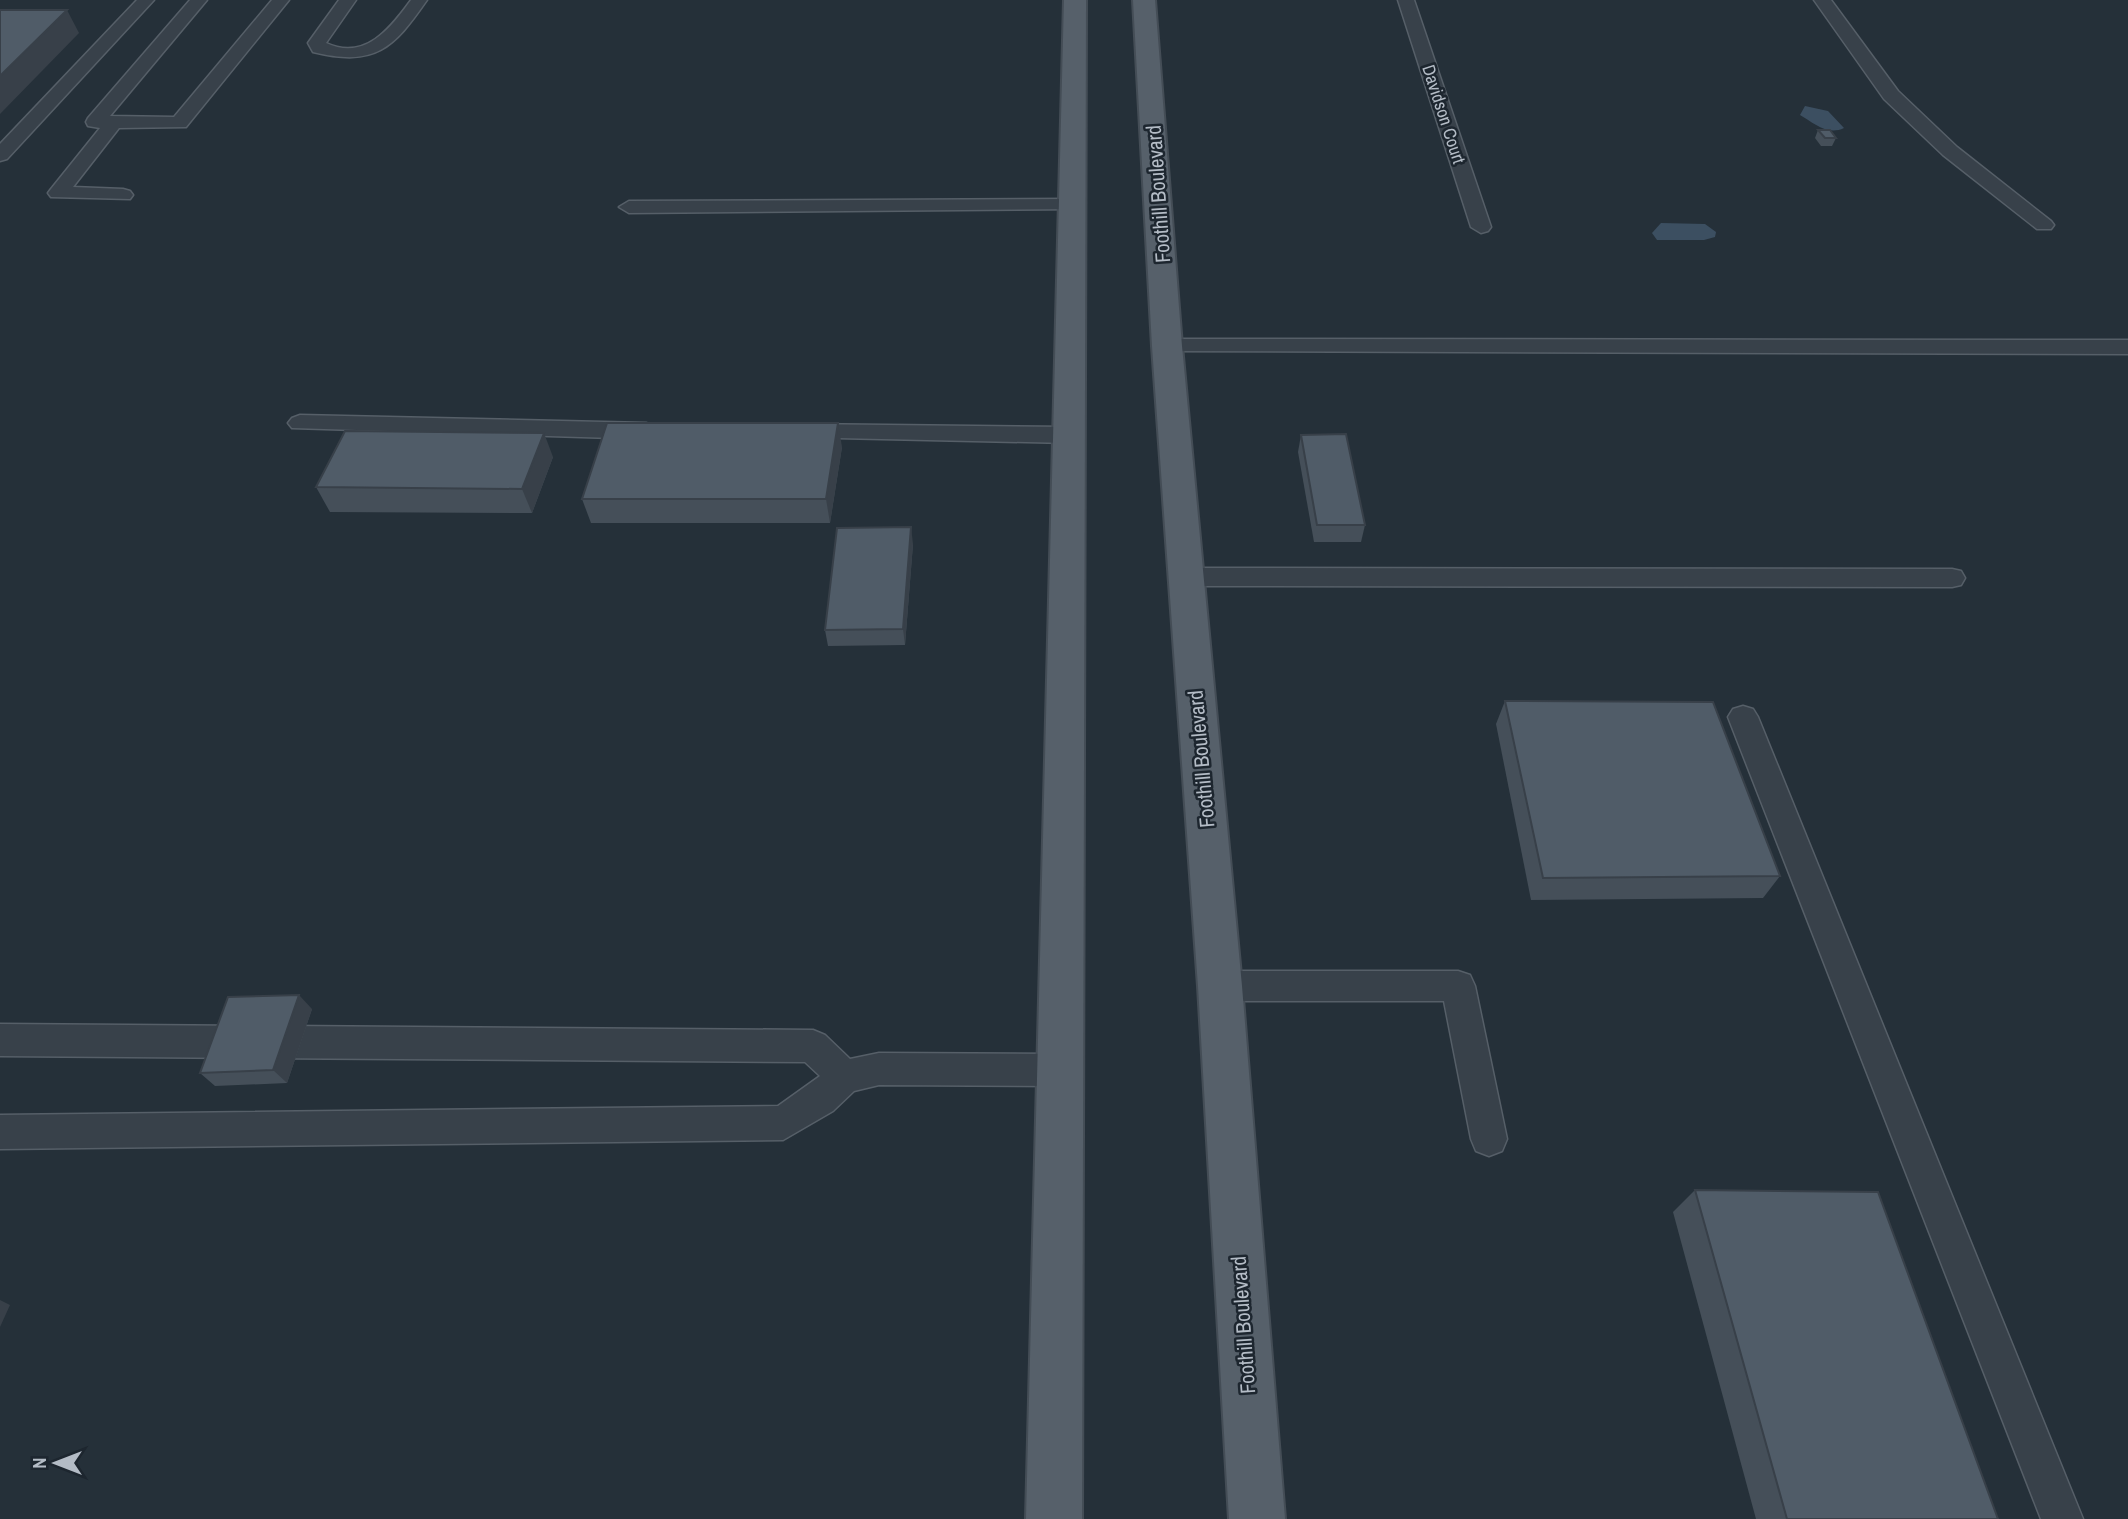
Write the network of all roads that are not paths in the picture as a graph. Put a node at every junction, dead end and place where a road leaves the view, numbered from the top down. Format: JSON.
{"nodes":[{"id":1,"x":146,"y":0,"type":"edge"},
{"id":2,"x":200,"y":0,"type":"edge"},
{"id":3,"x":281,"y":0,"type":"edge"},
{"id":4,"x":348,"y":0,"type":"edge"},
{"id":5,"x":419,"y":0,"type":"edge"},
{"id":6,"x":1075,"y":0,"type":"edge"},
{"id":7,"x":1144,"y":0,"type":"edge"},
{"id":8,"x":1406,"y":0,"type":"edge"},
{"id":9,"x":1822,"y":0,"type":"edge"},
{"id":10,"x":114,"y":122,"type":"junction"},
{"id":11,"x":0,"y":155,"type":"edge"},
{"id":12,"x":123,"y":195,"type":"dead end"},
{"id":13,"x":1072,"y":205,"type":"junction"},
{"id":14,"x":629,"y":206,"type":"dead end"},
{"id":15,"x":2044,"y":225,"type":"dead end"},
{"id":16,"x":1481,"y":227,"type":"dead end"},
{"id":17,"x":1167,"y":346,"type":"junction"},
{"id":18,"x":2128,"y":347,"type":"edge"},
{"id":19,"x":300,"y":423,"type":"dead end"},
{"id":20,"x":675,"y":431,"type":"edge"},
{"id":21,"x":770,"y":432,"type":"edge"},
{"id":22,"x":1069,"y":435,"type":"junction"},
{"id":23,"x":1186,"y":577,"type":"junction"},
{"id":24,"x":1952,"y":578,"type":"dead end"},
{"id":25,"x":1743,"y":718,"type":"dead end"},
{"id":26,"x":1220,"y":986,"type":"junction"},
{"id":27,"x":0,"y":1040,"type":"edge"},
{"id":28,"x":1060,"y":1070,"type":"junction"},
{"id":29,"x":844,"y":1077,"type":"junction"},
{"id":30,"x":0,"y":1132,"type":"edge"},
{"id":31,"x":1489,"y":1139,"type":"dead end"},
{"id":32,"x":1054,"y":1519,"type":"edge"},
{"id":33,"x":1257,"y":1519,"type":"edge"},
{"id":34,"x":2062,"y":1519,"type":"edge"}],
"edges":[{"from":1,"to":11,"type":"lane"},
{"from":2,"to":10,"type":"lane"},
{"from":3,"to":10,"type":"lane"},
{"from":4,"to":5,"type":"lane"},
{"from":6,"to":13,"type":"main road"},
{"from":7,"to":17,"type":"main road","name":"Foothill Boulevard"},
{"from":8,"to":16,"type":"lane","name":"Davidson Court"},
{"from":9,"to":15,"type":"lane"},
{"from":10,"to":12,"type":"lane"},
{"from":13,"to":14,"type":"lane"},
{"from":13,"to":22,"type":"main road"},
{"from":17,"to":18,"type":"lane"},
{"from":17,"to":23,"type":"main road","name":"Foothill Boulevard"},
{"from":19,"to":20,"type":"lane"},
{"from":21,"to":22,"type":"lane"},
{"from":22,"to":28,"type":"main road"},
{"from":23,"to":24,"type":"lane"},
{"from":23,"to":26,"type":"main road","name":"Foothill Boulevard"},
{"from":25,"to":34,"type":"lane"},
{"from":26,"to":31,"type":"lane"},
{"from":26,"to":33,"type":"main road","name":"Foothill Boulevard"},
{"from":27,"to":29,"type":"lane"},
{"from":28,"to":29,"type":"lane"},
{"from":28,"to":32,"type":"main road"},
{"from":29,"to":30,"type":"lane"}]}
